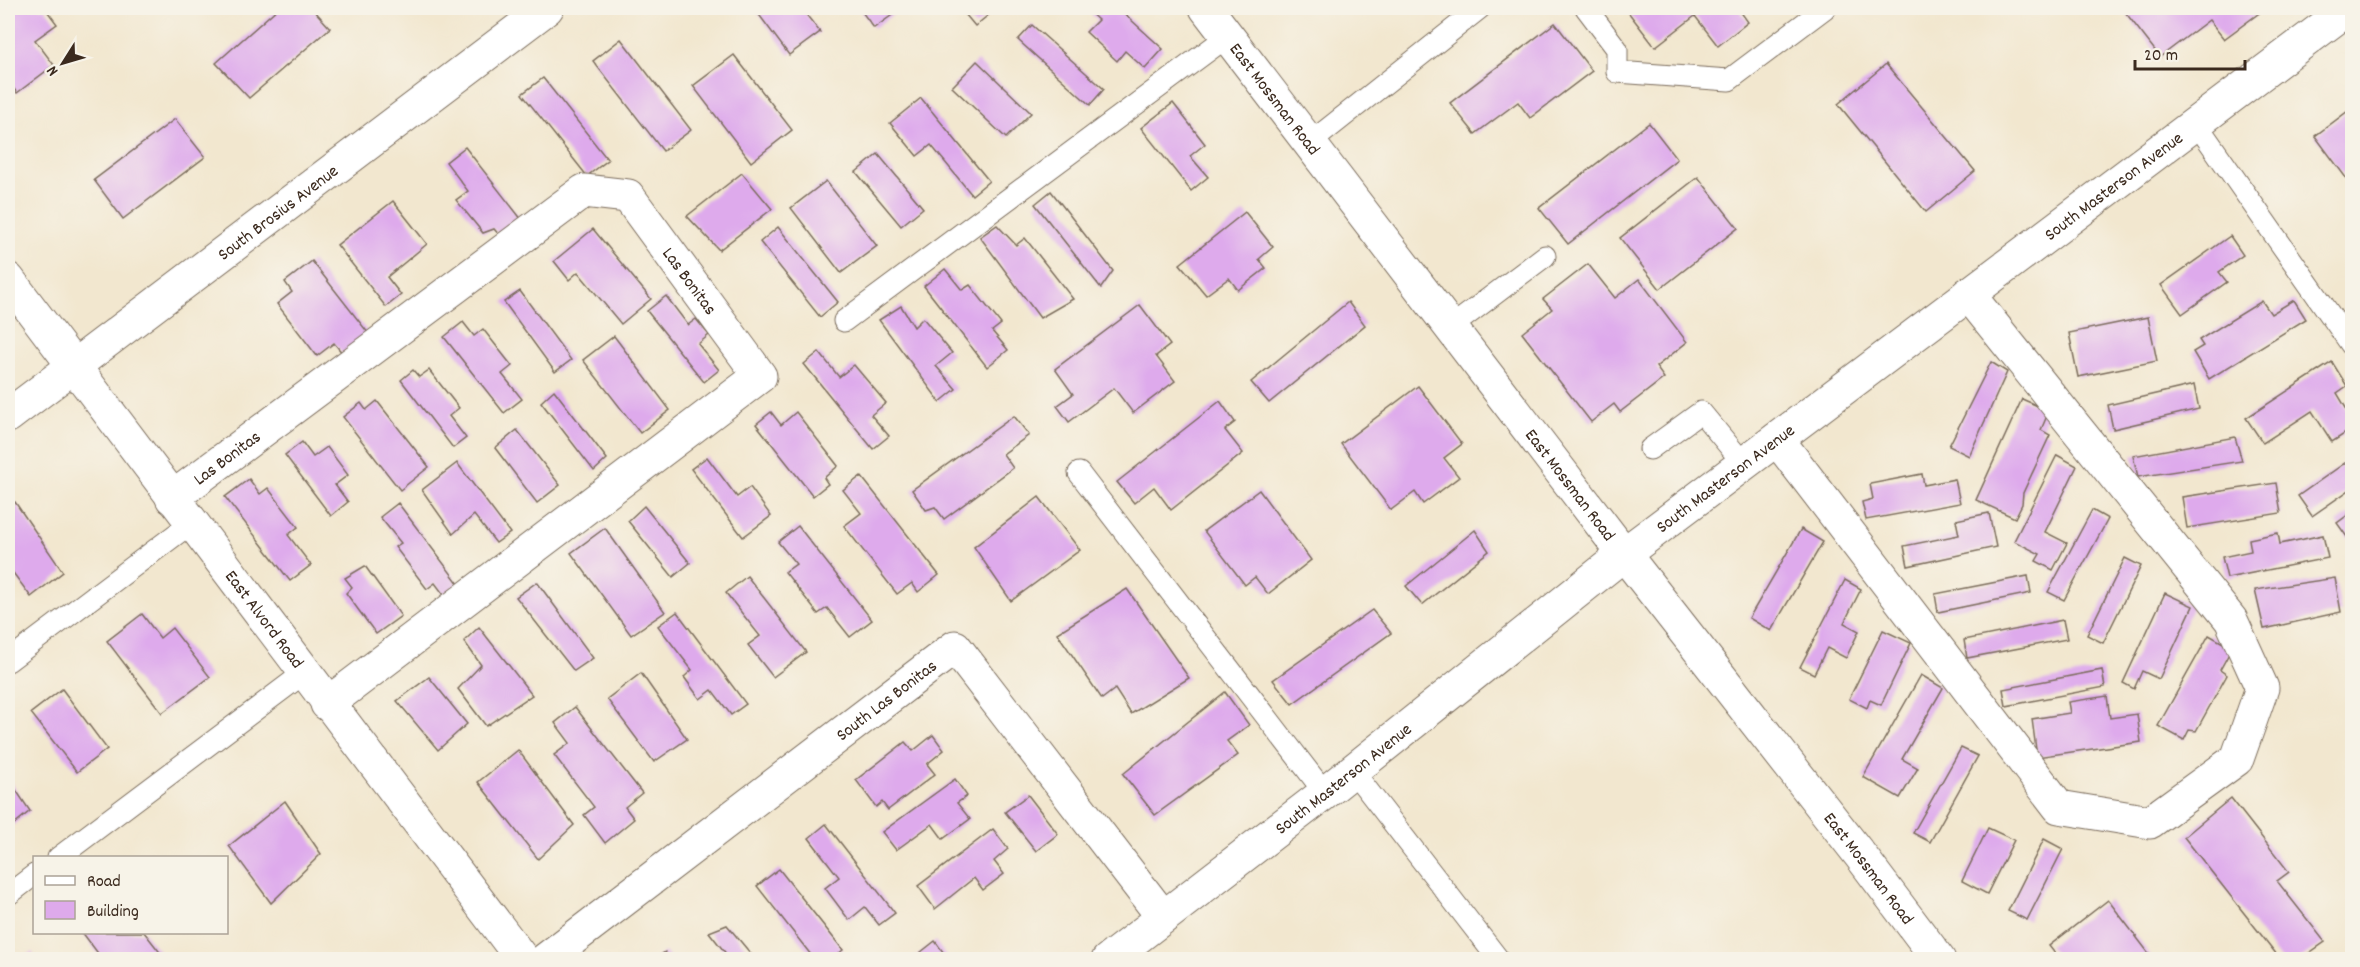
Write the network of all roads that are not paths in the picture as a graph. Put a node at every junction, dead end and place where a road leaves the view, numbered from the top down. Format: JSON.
{"nodes":[{"id":1,"x":547,"y":8,"type":"edge"},
{"id":2,"x":1206,"y":8,"type":"edge"},
{"id":3,"x":1480,"y":8,"type":"edge"},
{"id":4,"x":1586,"y":8,"type":"edge"},
{"id":5,"x":1825,"y":8,"type":"edge"},
{"id":6,"x":2349,"y":8,"type":"edge"},
{"id":7,"x":1228,"y":36,"type":"junction"},
{"id":8,"x":2196,"y":123,"type":"junction"},
{"id":9,"x":1310,"y":143,"type":"junction"},
{"id":10,"x":1545,"y":256,"type":"dead end"},
{"id":11,"x":8,"y":279,"type":"edge"},
{"id":12,"x":1968,"y":294,"type":"junction"},
{"id":13,"x":844,"y":321,"type":"dead end"},
{"id":14,"x":1451,"y":327,"type":"junction"},
{"id":15,"x":2352,"y":346,"type":"edge"},
{"id":16,"x":74,"y":365,"type":"junction"},
{"id":17,"x":8,"y":416,"type":"edge"},
{"id":18,"x":1777,"y":439,"type":"junction"},
{"id":19,"x":1650,"y":448,"type":"dead end"},
{"id":20,"x":1743,"y":464,"type":"junction"},
{"id":21,"x":1079,"y":473,"type":"dead end"},
{"id":22,"x":182,"y":511,"type":"junction"},
{"id":23,"x":1624,"y":554,"type":"junction"},
{"id":24,"x":8,"y":661,"type":"edge"},
{"id":25,"x":304,"y":673,"type":"junction"},
{"id":26,"x":327,"y":704,"type":"junction"},
{"id":27,"x":1352,"y":771,"type":"junction"},
{"id":28,"x":1325,"y":793,"type":"junction"},
{"id":29,"x":61,"y":856,"type":"edge"},
{"id":30,"x":33,"y":876,"type":"edge"},
{"id":31,"x":8,"y":895,"type":"edge"},
{"id":32,"x":1163,"y":917,"type":"junction"},
{"id":33,"x":523,"y":960,"type":"edge"},
{"id":34,"x":545,"y":960,"type":"edge"},
{"id":35,"x":1108,"y":960,"type":"edge"},
{"id":36,"x":1498,"y":960,"type":"edge"},
{"id":37,"x":1939,"y":960,"type":"edge"}],
"edges":[{"from":1,"to":16,"type":"street","name":"South Brosius Avenue"},
{"from":2,"to":7,"type":"street","name":"East Mossman Road"},
{"from":3,"to":9,"type":"lane"},
{"from":4,"to":5,"type":"lane"},
{"from":6,"to":8,"type":"street","name":"South Masterson Avenue"},
{"from":7,"to":9,"type":"street","name":"East Mossman Road"},
{"from":7,"to":13,"type":"lane"},
{"from":8,"to":12,"type":"street","name":"South Masterson Avenue"},
{"from":8,"to":15,"type":"lane"},
{"from":9,"to":14,"type":"street","name":"East Mossman Road"},
{"from":10,"to":14,"type":"lane"},
{"from":11,"to":16,"type":"street","name":"East Alvord Road"},
{"from":12,"to":18,"type":"street","name":"South Masterson Avenue"},
{"from":12,"to":18,"type":"street"},
{"from":14,"to":23,"type":"street","name":"East Mossman Road"},
{"from":16,"to":17,"type":"street","name":"South Brosius Avenue"},
{"from":16,"to":22,"type":"street","name":"East Alvord Road"},
{"from":18,"to":20,"type":"street","name":"South Masterson Avenue"},
{"from":19,"to":20,"type":"lane"},
{"from":20,"to":23,"type":"street","name":"South Masterson Avenue"},
{"from":21,"to":28,"type":"lane"},
{"from":22,"to":24,"type":"lane"},
{"from":22,"to":25,"type":"street","name":"East Alvord Road"},
{"from":22,"to":26,"type":"street","name":"Las Bonitas"},
{"from":23,"to":27,"type":"street","name":"South Masterson Avenue"},
{"from":23,"to":37,"type":"street","name":"East Mossman Road"},
{"from":25,"to":26,"type":"street","name":"East Alvord Road"},
{"from":25,"to":29,"type":"lane"},
{"from":26,"to":33,"type":"street","name":"East Alvord Road"},
{"from":27,"to":28,"type":"street","name":"South Masterson Avenue"},
{"from":27,"to":36,"type":"lane"},
{"from":28,"to":32,"type":"street","name":"South Masterson Avenue"},
{"from":30,"to":31,"type":"lane"},
{"from":32,"to":34,"type":"street","name":"South Las Bonitas"},
{"from":32,"to":35,"type":"street","name":"South Masterson Avenue"}]}
